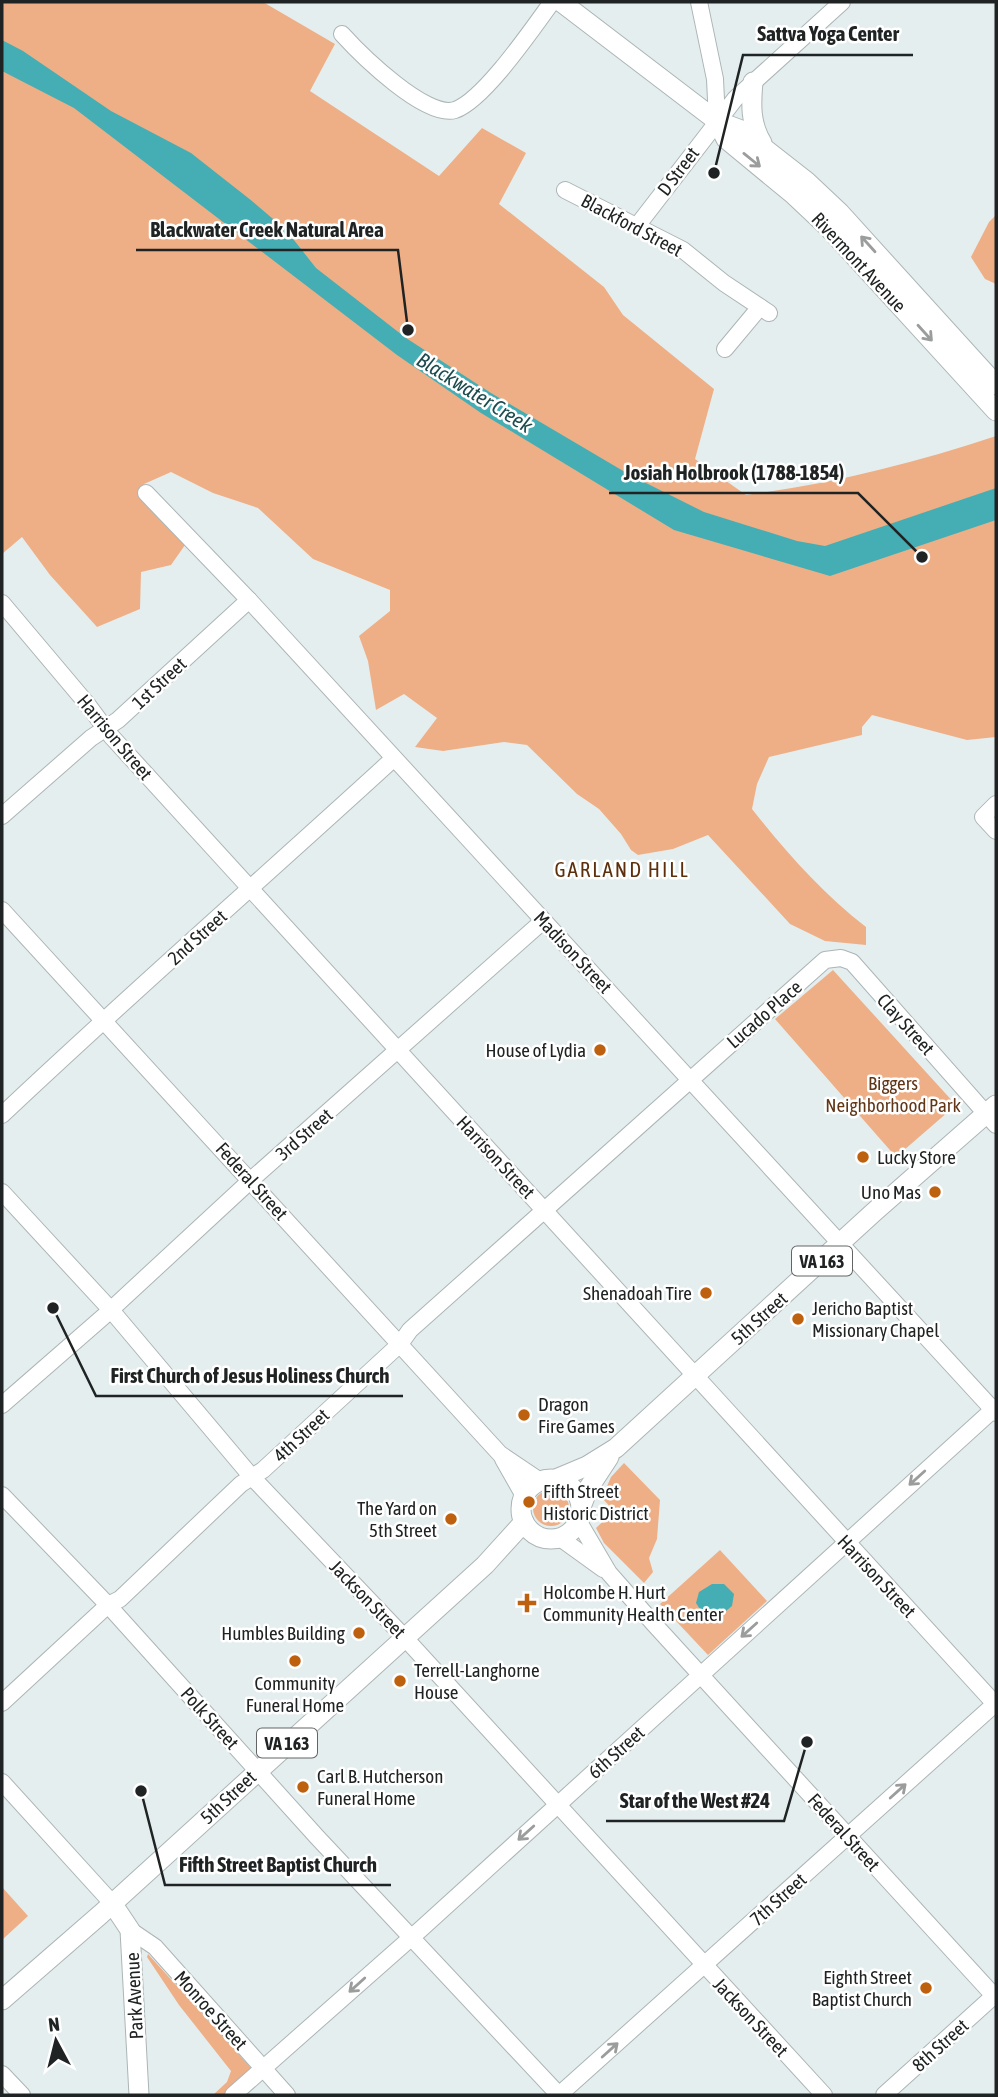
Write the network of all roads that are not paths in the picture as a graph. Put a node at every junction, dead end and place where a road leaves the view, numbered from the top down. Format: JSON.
{"nodes":[{"id":1,"x":552,"y":2,"type":"edge"},
{"id":2,"x":561,"y":2,"type":"edge"},
{"id":3,"x":699,"y":2,"type":"edge"},
{"id":4,"x":842,"y":2,"type":"edge"},
{"id":5,"x":342,"y":34,"type":"dead end"},
{"id":6,"x":753,"y":82,"type":"junction"},
{"id":7,"x":717,"y":121,"type":"junction"},
{"id":8,"x":765,"y":147,"type":"junction"},
{"id":9,"x":800,"y":188,"type":"junction"},
{"id":10,"x":565,"y":190,"type":"dead end"},
{"id":11,"x":637,"y":226,"type":"junction"},
{"id":12,"x":725,"y":349,"type":"dead end"},
{"id":13,"x":996,"y":385,"type":"edge"},
{"id":14,"x":996,"y":411,"type":"edge"},
{"id":15,"x":145,"y":493,"type":"dead end"},
{"id":16,"x":250,"y":600,"type":"junction"},
{"id":17,"x":2,"y":603,"type":"edge"},
{"id":18,"x":105,"y":728,"type":"junction"},
{"id":19,"x":393,"y":759,"type":"junction"},
{"id":20,"x":996,"y":804,"type":"edge"},
{"id":21,"x":2,"y":816,"type":"edge"},
{"id":22,"x":996,"y":831,"type":"edge"},
{"id":23,"x":250,"y":889,"type":"junction"},
{"id":24,"x":2,"y":910,"type":"edge"},
{"id":25,"x":544,"y":920,"type":"junction"},
{"id":26,"x":841,"y":958,"type":"joint"},
{"id":27,"x":105,"y":1020,"type":"junction"},
{"id":28,"x":398,"y":1051,"type":"junction"},
{"id":29,"x":691,"y":1078,"type":"junction"},
{"id":30,"x":2,"y":1115,"type":"edge"},
{"id":31,"x":993,"y":1115,"type":"edge"},
{"id":32,"x":251,"y":1181,"type":"junction"},
{"id":33,"x":2,"y":1192,"type":"edge"},
{"id":34,"x":545,"y":1211,"type":"junction"},
{"id":35,"x":842,"y":1243,"type":"junction"},
{"id":36,"x":111,"y":1310,"type":"junction"},
{"id":37,"x":400,"y":1344,"type":"junction"},
{"id":38,"x":695,"y":1376,"type":"junction"},
{"id":39,"x":2,"y":1405,"type":"edge"},
{"id":40,"x":995,"y":1410,"type":"edge"},
{"id":41,"x":616,"y":1448,"type":"junction"},
{"id":42,"x":500,"y":1454,"type":"junction"},
{"id":43,"x":251,"y":1476,"type":"junction"},
{"id":44,"x":548,"y":1480,"type":"junction"},
{"id":45,"x":2,"y":1495,"type":"edge"},
{"id":46,"x":524,"y":1496,"type":"junction"},
{"id":47,"x":580,"y":1514,"type":"junction"},
{"id":48,"x":531,"y":1529,"type":"junction"},
{"id":49,"x":560,"y":1538,"type":"junction"},
{"id":50,"x":846,"y":1542,"type":"junction"},
{"id":51,"x":609,"y":1573,"type":"junction"},
{"id":52,"x":108,"y":1605,"type":"junction"},
{"id":53,"x":405,"y":1638,"type":"junction"},
{"id":54,"x":699,"y":1675,"type":"junction"},
{"id":55,"x":2,"y":1703,"type":"edge"},
{"id":56,"x":996,"y":1704,"type":"edge"},
{"id":57,"x":257,"y":1770,"type":"junction"},
{"id":58,"x":2,"y":1782,"type":"edge"},
{"id":59,"x":558,"y":1805,"type":"junction"},
{"id":60,"x":848,"y":1836,"type":"junction"},
{"id":61,"x":113,"y":1903,"type":"junction"},
{"id":62,"x":131,"y":1930,"type":"junction"},
{"id":63,"x":411,"y":1937,"type":"junction"},
{"id":64,"x":703,"y":1965,"type":"junction"},
{"id":65,"x":996,"y":1996,"type":"edge"},
{"id":66,"x":2,"y":2000,"type":"edge"},
{"id":67,"x":263,"y":2069,"type":"junction"},
{"id":68,"x":2,"y":2074,"type":"edge"},
{"id":69,"x":22,"y":2095,"type":"edge"},
{"id":70,"x":139,"y":2095,"type":"edge"},
{"id":71,"x":233,"y":2095,"type":"edge"},
{"id":72,"x":287,"y":2095,"type":"edge"},
{"id":73,"x":559,"y":2095,"type":"edge"},
{"id":74,"x":824,"y":2095,"type":"edge"},
{"id":75,"x":884,"y":2095,"type":"edge"}],
"edges":[{"from":1,"to":5,"type":"street"},
{"from":2,"to":7,"type":"main road","name":"Rivermont Avenue"},
{"from":3,"to":7,"type":"street"},
{"from":4,"to":6,"type":"street","name":"D Street"},
{"from":6,"to":7,"type":"street","name":"D Street"},
{"from":6,"to":8,"type":"main road"},
{"from":7,"to":8,"type":"main road","name":"Rivermont Avenue"},
{"from":7,"to":9,"type":"main road","name":"Rivermont Avenue","one_way":true},
{"from":7,"to":11,"type":"street","name":"D Street"},
{"from":8,"to":9,"type":"main road","name":"Rivermont Avenue"},
{"from":13,"to":9,"type":"main road","name":"Rivermont Avenue","one_way":true},
{"from":9,"to":14,"type":"main road","name":"Rivermont Avenue","one_way":true},
{"from":10,"to":11,"type":"street","name":"Blackford Street"},
{"from":11,"to":12,"type":"street","name":"Blackford Street"},
{"from":15,"to":16,"type":"street","name":"Madison Street"},
{"from":16,"to":18,"type":"street","name":"1st Street"},
{"from":16,"to":19,"type":"street","name":"Madison Street"},
{"from":17,"to":18,"type":"street","name":"Harrison Street"},
{"from":18,"to":21,"type":"street","name":"1st Street"},
{"from":18,"to":23,"type":"street","name":"Harrison Street"},
{"from":19,"to":23,"type":"street","name":"2nd Street"},
{"from":19,"to":25,"type":"street","name":"Madison Street"},
{"from":20,"to":22,"type":"street"},
{"from":23,"to":27,"type":"street","name":"2nd Street"},
{"from":23,"to":28,"type":"street","name":"Harrison Street"},
{"from":24,"to":27,"type":"street","name":"Federal Street"},
{"from":25,"to":28,"type":"street","name":"3rd Street"},
{"from":25,"to":29,"type":"street","name":"Madison Street"},
{"from":26,"to":29,"type":"street","name":"Lucado Place"},
{"from":26,"to":31,"type":"street","name":"Clay Street"},
{"from":27,"to":30,"type":"street","name":"2nd Street"},
{"from":27,"to":32,"type":"street","name":"Federal Street"},
{"from":28,"to":32,"type":"street","name":"3rd Street"},
{"from":28,"to":34,"type":"street","name":"Harrison Street"},
{"from":29,"to":34,"type":"street","name":"4th Street"},
{"from":29,"to":35,"type":"street","name":"Madison Street"},
{"from":31,"to":35,"type":"main road","name":"5th Street","number":"VA 163"},
{"from":32,"to":36,"type":"street","name":"3rd Street"},
{"from":32,"to":37,"type":"street","name":"Federal Street"},
{"from":33,"to":36,"type":"street","name":"Jackson Street"},
{"from":34,"to":37,"type":"street","name":"4th Street"},
{"from":34,"to":38,"type":"street","name":"Harrison Street"},
{"from":35,"to":38,"type":"main road","name":"5th Street","number":"VA 163"},
{"from":35,"to":40,"type":"street","name":"Madison Street"},
{"from":36,"to":39,"type":"street","name":"3rd Street"},
{"from":36,"to":43,"type":"street","name":"Jackson Street"},
{"from":37,"to":42,"type":"street","name":"Federal Street"},
{"from":37,"to":43,"type":"street","name":"4th Street"},
{"from":38,"to":41,"type":"main road","name":"5th Street","number":"VA 163"},
{"from":38,"to":50,"type":"street","name":"Harrison Street"},
{"from":40,"to":50,"type":"street","name":"6th Street","one_way":true},
{"from":41,"to":44,"type":"main road","name":"5th Street","number":"VA 163"},
{"from":41,"to":47,"type":"main road","name":"5th Street","number":"VA 163"},
{"from":42,"to":44,"type":"street","name":"Federal Street"},
{"from":42,"to":46,"type":"street","name":"Federal Street"},
{"from":43,"to":52,"type":"street","name":"4th Street"},
{"from":43,"to":53,"type":"street","name":"Jackson Street"},
{"from":44,"to":46,"type":"main road"},
{"from":44,"to":47,"type":"main road"},
{"from":45,"to":52,"type":"street","name":"Polk Street"},
{"from":46,"to":48,"type":"main road"},
{"from":47,"to":49,"type":"main road"},
{"from":47,"to":51,"type":"street","name":"Federal Street"},
{"from":48,"to":49,"type":"main road"},
{"from":48,"to":53,"type":"main road","name":"5th Street","number":"VA 163"},
{"from":49,"to":51,"type":"street","name":"Federal Street"},
{"from":50,"to":54,"type":"street","name":"6th Street","one_way":true},
{"from":50,"to":56,"type":"street","name":"Harrison Street"},
{"from":51,"to":54,"type":"street","name":"Federal Street"},
{"from":52,"to":55,"type":"street","name":"4th Street"},
{"from":52,"to":57,"type":"street","name":"Polk Street"},
{"from":53,"to":57,"type":"main road","name":"5th Street","number":"VA 163"},
{"from":53,"to":59,"type":"street","name":"Jackson Street"},
{"from":54,"to":59,"type":"street","name":"6th Street"},
{"from":54,"to":60,"type":"street","name":"Federal Street"},
{"from":60,"to":56,"type":"street","name":"7th Street","one_way":true},
{"from":57,"to":61,"type":"main road","name":"5th Street","number":"VA 163"},
{"from":57,"to":63,"type":"street","name":"Polk Street"},
{"from":58,"to":61,"type":"street"},
{"from":59,"to":63,"type":"street","name":"6th Street","one_way":true},
{"from":59,"to":64,"type":"street","name":"Jackson Street"},
{"from":60,"to":64,"type":"street","name":"7th Street"},
{"from":60,"to":65,"type":"street","name":"Federal Street"},
{"from":61,"to":62,"type":"main road","name":"Park Avenue"},
{"from":61,"to":66,"type":"main road","name":"5th Street","number":"VA 163"},
{"from":62,"to":67,"type":"street","name":"Monroe Street"},
{"from":62,"to":70,"type":"main road","name":"Park Avenue"},
{"from":63,"to":67,"type":"street","name":"6th Street","one_way":true},
{"from":63,"to":73,"type":"street","name":"Polk Street"},
{"from":73,"to":64,"type":"street","name":"7th Street","one_way":true},
{"from":64,"to":74,"type":"street","name":"Jackson Street"},
{"from":65,"to":75,"type":"street","name":"8th Street"},
{"from":67,"to":71,"type":"street","name":"6th Street"},
{"from":67,"to":72,"type":"street","name":"Monroe Street"},
{"from":68,"to":69,"type":"street"}]}
